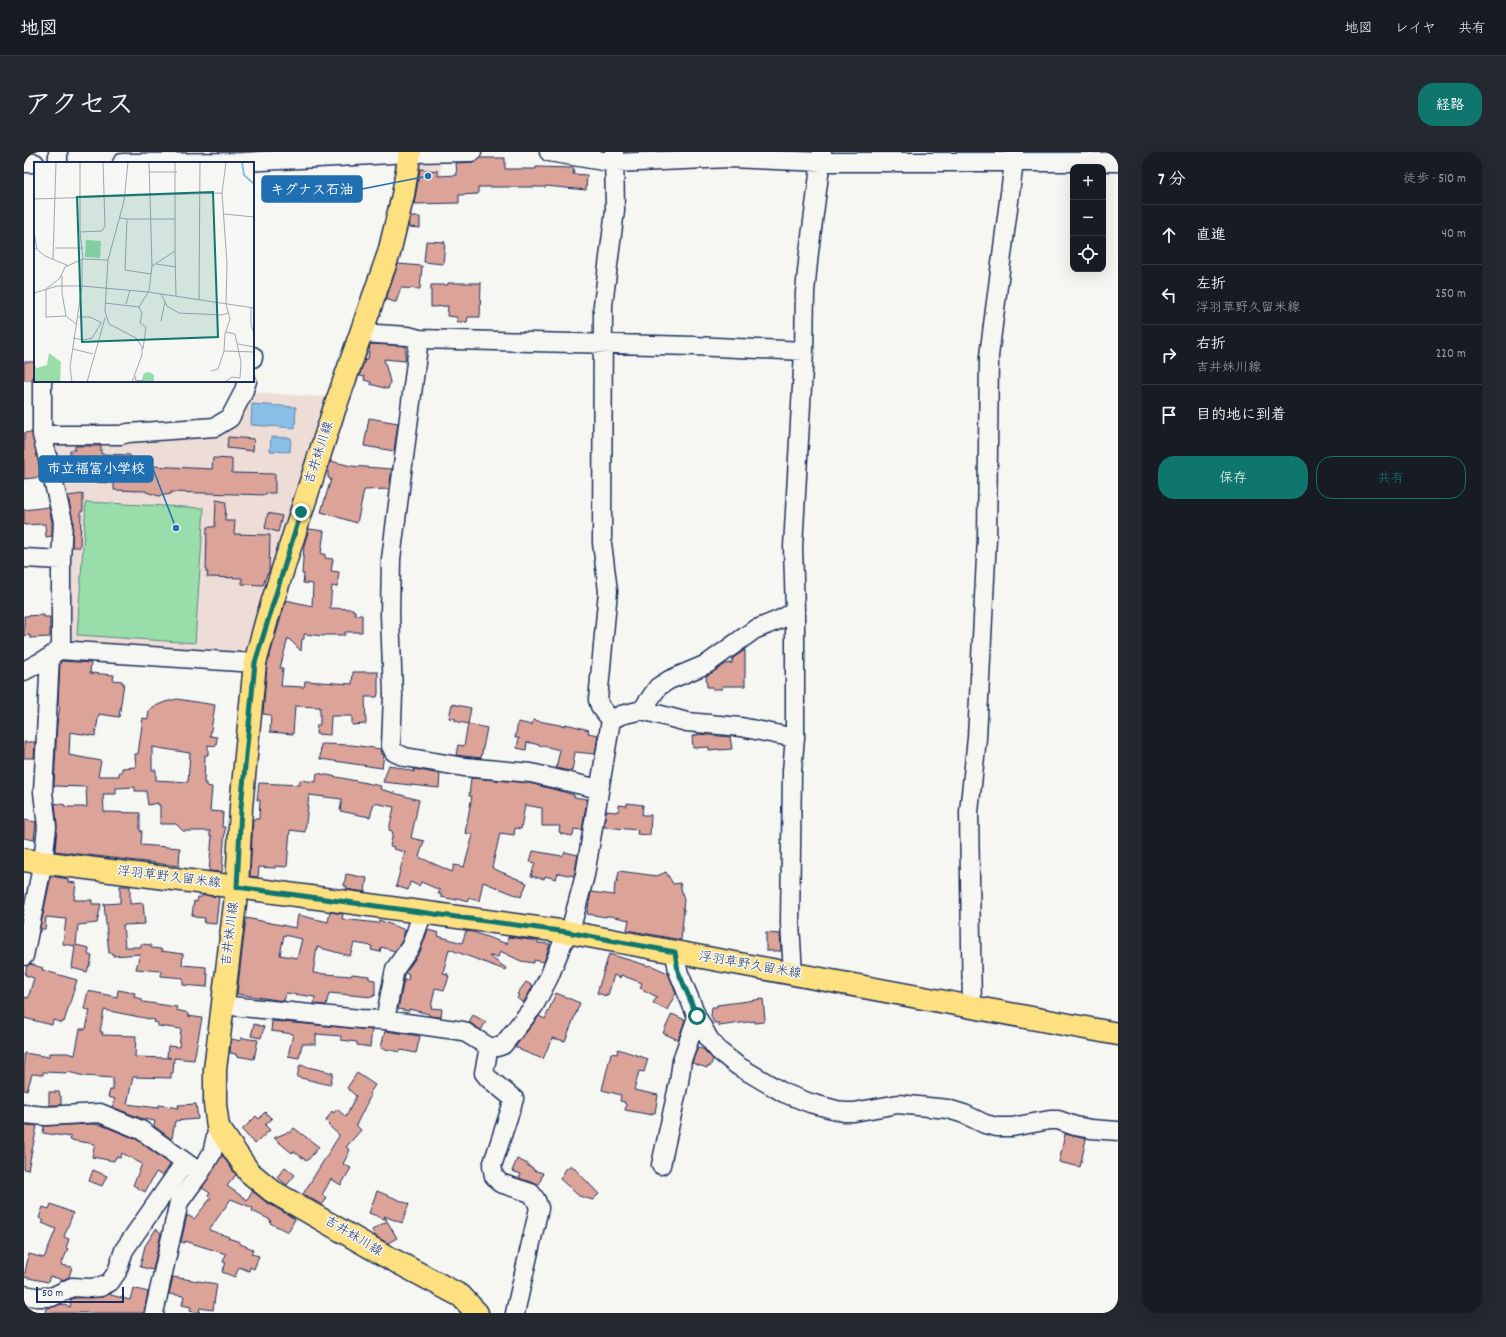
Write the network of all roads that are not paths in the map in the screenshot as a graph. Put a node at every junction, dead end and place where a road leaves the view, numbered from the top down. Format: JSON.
{"nodes":[{"id":1,"x":410,"y":152,"type":"edge"},
{"id":2,"x":472,"y":152,"type":"edge"},
{"id":3,"x":549,"y":152,"type":"edge"},
{"id":4,"x":822,"y":157,"type":"edge"},
{"id":5,"x":1014,"y":157,"type":"edge"},
{"id":6,"x":614,"y":158,"type":"edge"},
{"id":7,"x":243,"y":159,"type":"edge"},
{"id":8,"x":152,"y":162,"type":"edge"},
{"id":9,"x":1118,"y":162,"type":"edge"},
{"id":10,"x":361,"y":333,"type":"junction"},
{"id":11,"x":419,"y":338,"type":"junction"},
{"id":12,"x":603,"y":344,"type":"junction"},
{"id":13,"x":804,"y":351,"type":"junction"},
{"id":14,"x":42,"y":382,"type":"edge"},
{"id":15,"x":247,"y":382,"type":"edge"},
{"id":16,"x":42,"y":436,"type":"junction"},
{"id":17,"x":24,"y":558,"type":"edge"},
{"id":18,"x":61,"y":560,"type":"junction"},
{"id":19,"x":795,"y":611,"type":"junction"},
{"id":20,"x":54,"y":653,"type":"junction"},
{"id":21,"x":255,"y":663,"type":"junction"},
{"id":22,"x":24,"y":671,"type":"edge"},
{"id":23,"x":642,"y":710,"type":"junction"},
{"id":24,"x":611,"y":720,"type":"junction"},
{"id":25,"x":795,"y":738,"type":"junction"},
{"id":26,"x":599,"y":789,"type":"junction"},
{"id":27,"x":33,"y":861,"type":"edge"},
{"id":28,"x":237,"y":887,"type":"junction"},
{"id":29,"x":423,"y":912,"type":"junction"},
{"id":30,"x":567,"y":932,"type":"junction"},
{"id":31,"x":675,"y":952,"type":"junction"},
{"id":32,"x":24,"y":956,"type":"edge"},
{"id":33,"x":793,"y":974,"type":"junction"},
{"id":34,"x":222,"y":1005,"type":"junction"},
{"id":35,"x":972,"y":1007,"type":"junction"},
{"id":36,"x":697,"y":1016,"type":"junction"},
{"id":37,"x":385,"y":1020,"type":"junction"},
{"id":38,"x":1118,"y":1034,"type":"edge"},
{"id":39,"x":489,"y":1047,"type":"junction"},
{"id":40,"x":24,"y":1114,"type":"edge"},
{"id":41,"x":218,"y":1128,"type":"junction"},
{"id":42,"x":1118,"y":1131,"type":"edge"},
{"id":43,"x":185,"y":1162,"type":"junction"},
{"id":44,"x":660,"y":1165,"type":"dead end"},
{"id":45,"x":200,"y":1173,"type":"junction"},
{"id":46,"x":24,"y":1296,"type":"edge"},
{"id":47,"x":154,"y":1313,"type":"edge"},
{"id":48,"x":477,"y":1313,"type":"edge"},
{"id":49,"x":515,"y":1313,"type":"edge"}],
"edges":[{"from":1,"to":2,"type":"street"},
{"from":1,"to":7,"type":"street"},
{"from":1,"to":10,"type":"main road","name":"吉井妹川線"},
{"from":3,"to":6,"type":"street"},
{"from":4,"to":5,"type":"street"},
{"from":4,"to":6,"type":"street"},
{"from":4,"to":13,"type":"street"},
{"from":5,"to":9,"type":"street"},
{"from":5,"to":35,"type":"street"},
{"from":6,"to":12,"type":"street"},
{"from":7,"to":8,"type":"street"},
{"from":10,"to":11,"type":"street"},
{"from":10,"to":21,"type":"main road","name":"吉井妹川線"},
{"from":11,"to":12,"type":"street"},
{"from":11,"to":26,"type":"street"},
{"from":12,"to":13,"type":"street"},
{"from":12,"to":24,"type":"street"},
{"from":13,"to":19,"type":"street"},
{"from":14,"to":16,"type":"street"},
{"from":15,"to":16,"type":"street"},
{"from":16,"to":18,"type":"street"},
{"from":17,"to":18,"type":"street"},
{"from":18,"to":20,"type":"street"},
{"from":19,"to":23,"type":"street"},
{"from":19,"to":25,"type":"street"},
{"from":20,"to":21,"type":"street"},
{"from":20,"to":22,"type":"street"},
{"from":20,"to":27,"type":"street"},
{"from":21,"to":28,"type":"main road","name":"吉井妹川線"},
{"from":23,"to":24,"type":"street"},
{"from":23,"to":25,"type":"street"},
{"from":24,"to":26,"type":"street"},
{"from":25,"to":33,"type":"street"},
{"from":26,"to":30,"type":"street"},
{"from":27,"to":28,"type":"main road","name":"浮羽草野久留米線"},
{"from":27,"to":32,"type":"street"},
{"from":28,"to":29,"type":"main road","name":"浮羽草野久留米線"},
{"from":28,"to":34,"type":"main road","name":"吉井妹川線"},
{"from":29,"to":30,"type":"main road","name":"浮羽草野久留米線"},
{"from":29,"to":37,"type":"street"},
{"from":30,"to":31,"type":"main road","name":"浮羽草野久留米線"},
{"from":30,"to":39,"type":"street"},
{"from":31,"to":33,"type":"main road","name":"浮羽草野久留米線"},
{"from":31,"to":36,"type":"street"},
{"from":33,"to":35,"type":"main road","name":"浮羽草野久留米線"},
{"from":34,"to":37,"type":"street"},
{"from":34,"to":41,"type":"main road","name":"吉井妹川線"},
{"from":35,"to":38,"type":"main road","name":"浮羽草野久留米線"},
{"from":36,"to":42,"type":"street"},
{"from":36,"to":44,"type":"street"},
{"from":37,"to":39,"type":"street"},
{"from":39,"to":49,"type":"street"},
{"from":40,"to":43,"type":"street"},
{"from":41,"to":45,"type":"street"},
{"from":41,"to":48,"type":"main road","name":"吉井妹川線"},
{"from":43,"to":45,"type":"street"},
{"from":43,"to":46,"type":"street"},
{"from":45,"to":47,"type":"street"}]}
